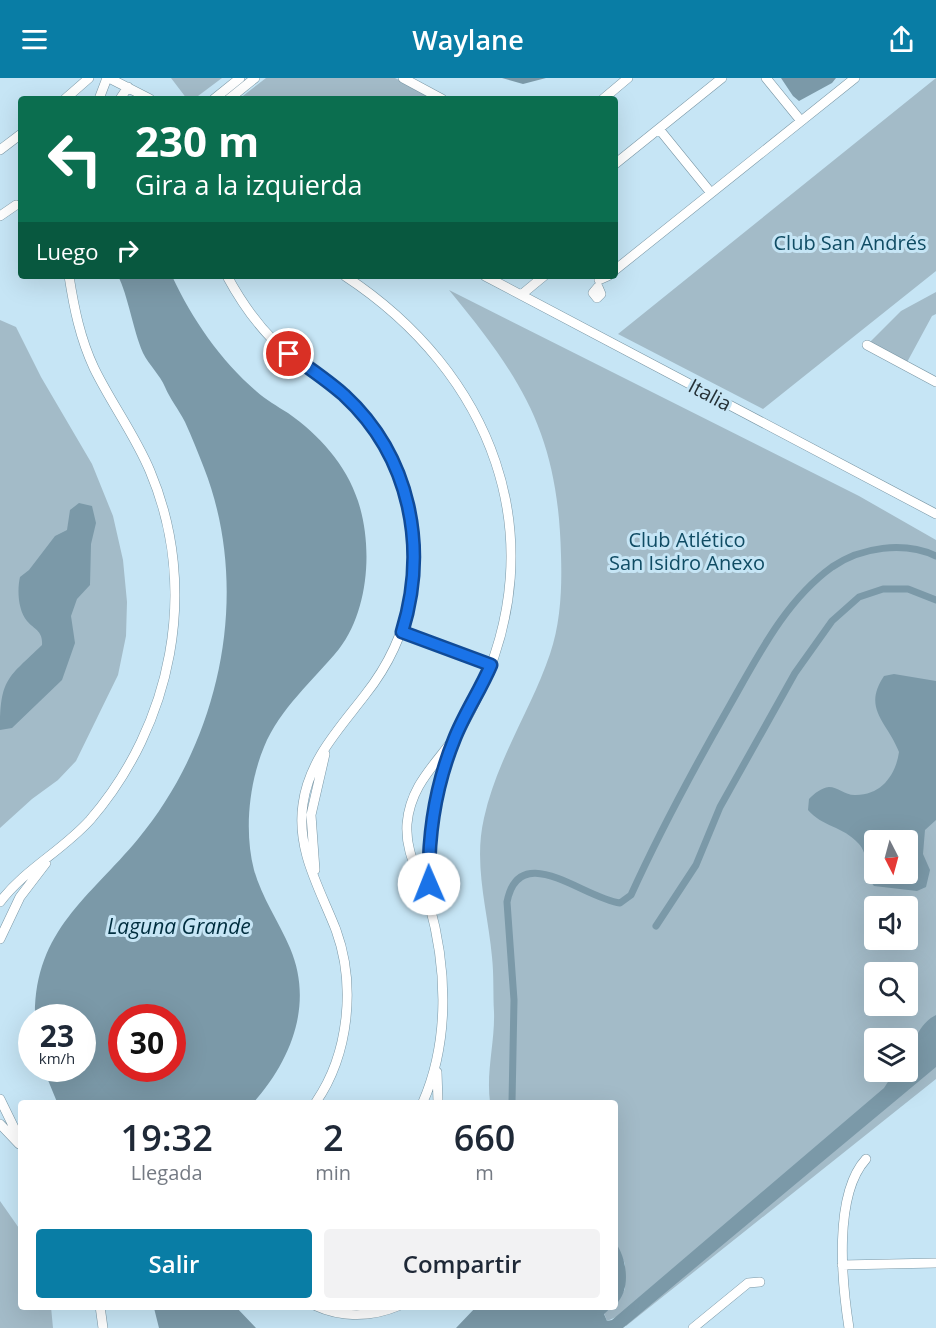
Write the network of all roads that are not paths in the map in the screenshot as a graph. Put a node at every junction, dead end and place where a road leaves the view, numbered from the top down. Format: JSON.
{"nodes":[{"id":1,"x":89,"y":78,"type":"edge"},
{"id":2,"x":108,"y":78,"type":"edge"},
{"id":3,"x":240,"y":78,"type":"edge"},
{"id":4,"x":255,"y":78,"type":"edge"},
{"id":5,"x":403,"y":78,"type":"edge"},
{"id":6,"x":628,"y":78,"type":"edge"},
{"id":7,"x":722,"y":78,"type":"edge"},
{"id":8,"x":766,"y":78,"type":"edge"},
{"id":9,"x":855,"y":78,"type":"edge"},
{"id":10,"x":128,"y":87,"type":"junction"},
{"id":11,"x":68,"y":96,"type":"edge"},
{"id":12,"x":99,"y":96,"type":"edge"},
{"id":13,"x":122,"y":96,"type":"edge"},
{"id":14,"x":144,"y":96,"type":"edge"},
{"id":15,"x":218,"y":96,"type":"edge"},
{"id":16,"x":233,"y":96,"type":"edge"},
{"id":17,"x":436,"y":96,"type":"edge"},
{"id":18,"x":607,"y":96,"type":"edge"},
{"id":19,"x":801,"y":121,"type":"junction"},
{"id":20,"x":659,"y":129,"type":"junction"},
{"id":21,"x":18,"y":136,"type":"edge"},
{"id":22,"x":0,"y":150,"type":"edge"},
{"id":23,"x":618,"y":162,"type":"edge"},
{"id":24,"x":711,"y":193,"type":"junction"},
{"id":25,"x":18,"y":203,"type":"edge"},
{"id":26,"x":2,"y":211,"type":"edge"},
{"id":27,"x":618,"y":268,"type":"edge"},
{"id":28,"x":70,"y":279,"type":"edge"},
{"id":29,"x":229,"y":279,"type":"edge"},
{"id":30,"x":349,"y":279,"type":"edge"},
{"id":31,"x":491,"y":279,"type":"edge"},
{"id":32,"x":540,"y":279,"type":"edge"},
{"id":33,"x":521,"y":295,"type":"junction"},
{"id":34,"x":867,"y":345,"type":"dead end"},
{"id":35,"x":936,"y":382,"type":"edge"},
{"id":36,"x":936,"y":514,"type":"edge"},
{"id":37,"x":402,"y":632,"type":"junction"},
{"id":38,"x":491,"y":665,"type":"junction"},
{"id":39,"x":455,"y":737,"type":"junction"},
{"id":40,"x":429,"y":767,"type":"junction"},
{"id":41,"x":442,"y":773,"type":"junction"},
{"id":42,"x":51,"y":856,"type":"junction"},
{"id":43,"x":429,"y":867,"type":"junction"},
{"id":44,"x":414,"y":869,"type":"junction"},
{"id":45,"x":1,"y":901,"type":"edge"},
{"id":46,"x":429,"y":901,"type":"junction"},
{"id":47,"x":14,"y":908,"type":"junction"},
{"id":48,"x":0,"y":939,"type":"edge"},
{"id":49,"x":437,"y":1064,"type":"junction"},
{"id":50,"x":0,"y":1099,"type":"edge"},
{"id":51,"x":317,"y":1100,"type":"edge"},
{"id":52,"x":424,"y":1100,"type":"edge"},
{"id":53,"x":438,"y":1100,"type":"edge"},
{"id":54,"x":0,"y":1124,"type":"edge"},
{"id":55,"x":18,"y":1138,"type":"edge"},
{"id":56,"x":18,"y":1141,"type":"edge"},
{"id":57,"x":866,"y":1159,"type":"dead end"},
{"id":58,"x":936,"y":1263,"type":"edge"},
{"id":59,"x":842,"y":1265,"type":"junction"},
{"id":60,"x":760,"y":1282,"type":"dead end"},
{"id":61,"x":101,"y":1310,"type":"edge"},
{"id":62,"x":107,"y":1310,"type":"edge"},
{"id":63,"x":331,"y":1310,"type":"edge"},
{"id":64,"x":385,"y":1310,"type":"edge"},
{"id":65,"x":103,"y":1326,"type":"edge"},
{"id":66,"x":693,"y":1328,"type":"edge"},
{"id":67,"x":849,"y":1328,"type":"edge"}],
"edges":[{"from":1,"to":11,"type":"street"},
{"from":2,"to":10,"type":"street"},
{"from":2,"to":12,"type":"street"},
{"from":3,"to":15,"type":"street"},
{"from":4,"to":16,"type":"street"},
{"from":5,"to":17,"type":"street"},
{"from":6,"to":18,"type":"street"},
{"from":7,"to":20,"type":"street"},
{"from":8,"to":19,"type":"street"},
{"from":9,"to":19,"type":"street"},
{"from":10,"to":13,"type":"street"},
{"from":10,"to":14,"type":"street"},
{"from":19,"to":24,"type":"street"},
{"from":20,"to":23,"type":"street"},
{"from":20,"to":24,"type":"street"},
{"from":21,"to":22,"type":"street"},
{"from":24,"to":27,"type":"street"},
{"from":25,"to":26,"type":"street"},
{"from":28,"to":42,"type":"street"},
{"from":29,"to":37,"type":"street"},
{"from":30,"to":38,"type":"street"},
{"from":31,"to":33,"type":"street","name":"Italia"},
{"from":32,"to":33,"type":"street"},
{"from":33,"to":36,"type":"street","name":"Italia"},
{"from":34,"to":35,"type":"street"},
{"from":37,"to":38,"type":"street"},
{"from":37,"to":51,"type":"street"},
{"from":38,"to":39,"type":"street"},
{"from":39,"to":40,"type":"street"},
{"from":39,"to":41,"type":"street"},
{"from":40,"to":41,"type":"street"},
{"from":40,"to":44,"type":"street"},
{"from":41,"to":43,"type":"street"},
{"from":42,"to":45,"type":"street"},
{"from":42,"to":47,"type":"street"},
{"from":43,"to":44,"type":"street"},
{"from":43,"to":46,"type":"street"},
{"from":44,"to":46,"type":"street"},
{"from":45,"to":47,"type":"street"},
{"from":46,"to":49,"type":"street"},
{"from":47,"to":48,"type":"street"},
{"from":49,"to":52,"type":"street"},
{"from":49,"to":53,"type":"street"},
{"from":50,"to":55,"type":"street"},
{"from":54,"to":56,"type":"street"},
{"from":57,"to":59,"type":"street"},
{"from":58,"to":59,"type":"street"},
{"from":59,"to":67,"type":"street"},
{"from":60,"to":66,"type":"street"},
{"from":61,"to":65,"type":"street"},
{"from":62,"to":65,"type":"street"},
{"from":63,"to":64,"type":"street"}]}
